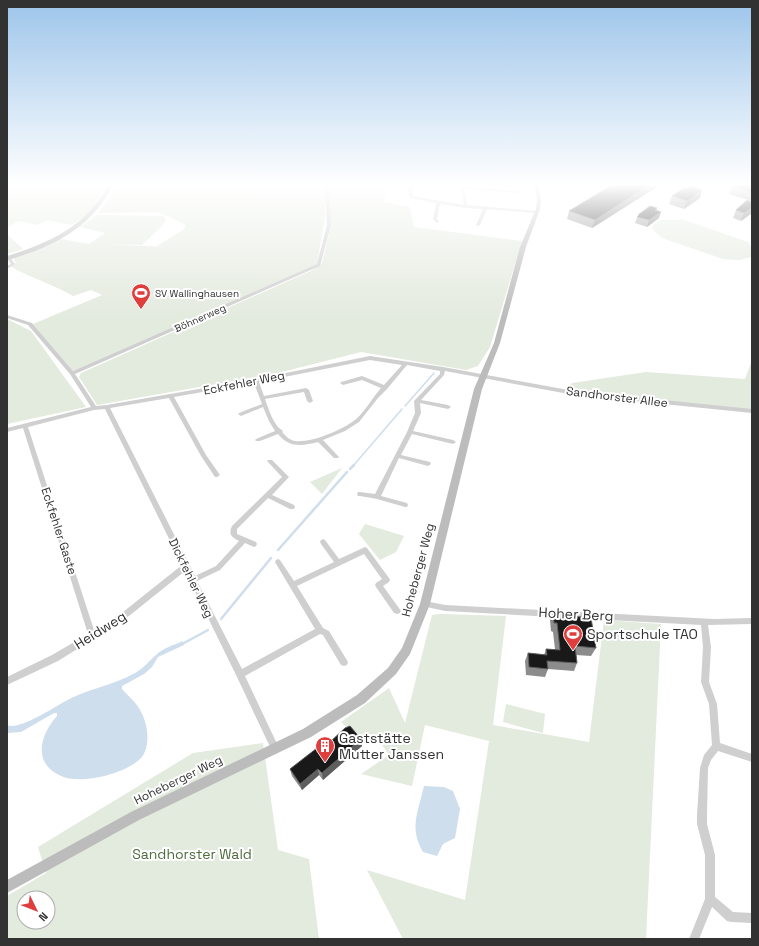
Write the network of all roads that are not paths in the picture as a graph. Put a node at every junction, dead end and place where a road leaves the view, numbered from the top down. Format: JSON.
{"nodes":[{"id":1,"x":70,"y":229,"type":"edge"},
{"id":2,"x":328,"y":229,"type":"edge"},
{"id":3,"x":530,"y":229,"type":"edge"},
{"id":4,"x":9,"y":257,"type":"edge"},
{"id":5,"x":7,"y":268,"type":"edge"},
{"id":6,"x":7,"y":316,"type":"edge"},
{"id":7,"x":406,"y":363,"type":"junction"},
{"id":8,"x":443,"y":369,"type":"junction"},
{"id":9,"x":72,"y":373,"type":"junction"},
{"id":10,"x":483,"y":376,"type":"junction"},
{"id":11,"x":256,"y":381,"type":"junction"},
{"id":12,"x":343,"y":383,"type":"dead end"},
{"id":13,"x":385,"y":388,"type":"junction"},
{"id":14,"x":171,"y":396,"type":"junction"},
{"id":15,"x":262,"y":398,"type":"junction"},
{"id":16,"x":310,"y":401,"type":"dead end"},
{"id":17,"x":418,"y":401,"type":"junction"},
{"id":18,"x":264,"y":405,"type":"junction"},
{"id":19,"x":107,"y":407,"type":"junction"},
{"id":20,"x":448,"y":407,"type":"dead end"},
{"id":21,"x":94,"y":408,"type":"junction"},
{"id":22,"x":752,"y":411,"type":"edge"},
{"id":23,"x":241,"y":414,"type":"dead end"},
{"id":24,"x":25,"y":426,"type":"junction"},
{"id":25,"x":7,"y":430,"type":"edge"},
{"id":26,"x":280,"y":432,"type":"junction"},
{"id":27,"x":410,"y":432,"type":"junction"},
{"id":28,"x":320,"y":439,"type":"junction"},
{"id":29,"x":258,"y":440,"type":"dead end"},
{"id":30,"x":453,"y":442,"type":"dead end"},
{"id":31,"x":398,"y":456,"type":"junction"},
{"id":32,"x":336,"y":457,"type":"dead end"},
{"id":33,"x":270,"y":461,"type":"dead end"},
{"id":34,"x":428,"y":464,"type":"dead end"},
{"id":35,"x":217,"y":475,"type":"dead end"},
{"id":36,"x":360,"y":494,"type":"dead end"},
{"id":37,"x":267,"y":495,"type":"junction"},
{"id":38,"x":377,"y":497,"type":"junction"},
{"id":39,"x":405,"y":505,"type":"dead end"},
{"id":40,"x":292,"y":507,"type":"dead end"},
{"id":41,"x":244,"y":540,"type":"junction"},
{"id":42,"x":323,"y":542,"type":"dead end"},
{"id":43,"x":254,"y":544,"type":"dead end"},
{"id":44,"x":278,"y":562,"type":"dead end"},
{"id":45,"x":338,"y":563,"type":"junction"},
{"id":46,"x":186,"y":566,"type":"junction"},
{"id":47,"x":193,"y":580,"type":"junction"},
{"id":48,"x":293,"y":585,"type":"junction"},
{"id":49,"x":425,"y":604,"type":"junction"},
{"id":50,"x":398,"y":611,"type":"dead end"},
{"id":51,"x":704,"y":621,"type":"junction"},
{"id":52,"x":752,"y":621,"type":"edge"},
{"id":53,"x":320,"y":630,"type":"junction"},
{"id":54,"x":92,"y":636,"type":"junction"},
{"id":55,"x":344,"y":662,"type":"dead end"},
{"id":56,"x":240,"y":674,"type":"junction"},
{"id":57,"x":7,"y":680,"type":"edge"},
{"id":58,"x":716,"y":746,"type":"junction"},
{"id":59,"x":275,"y":748,"type":"junction"},
{"id":60,"x":752,"y":758,"type":"edge"},
{"id":61,"x":7,"y":887,"type":"edge"},
{"id":62,"x":710,"y":899,"type":"junction"},
{"id":63,"x":752,"y":918,"type":"edge"},
{"id":64,"x":694,"y":939,"type":"edge"}],
"edges":[{"from":1,"to":4,"type":"street"},
{"from":2,"to":9,"type":"street","name":"Böhnerweg"},
{"from":3,"to":10,"type":"street","name":"Hoheberger Weg"},
{"from":4,"to":5,"type":"street"},
{"from":6,"to":9,"type":"street"},
{"from":7,"to":8,"type":"street","name":"Eckfehler Weg"},
{"from":7,"to":11,"type":"street","name":"Eckfehler Weg"},
{"from":7,"to":13,"type":"street"},
{"from":8,"to":10,"type":"street","name":"Eckfehler Weg"},
{"from":8,"to":17,"type":"street"},
{"from":9,"to":21,"type":"street"},
{"from":10,"to":22,"type":"street","name":"Sandhorster Allee"},
{"from":10,"to":49,"type":"street","name":"Hoheberger Weg"},
{"from":11,"to":14,"type":"street","name":"Eckfehler Weg"},
{"from":11,"to":15,"type":"street"},
{"from":12,"to":13,"type":"street"},
{"from":13,"to":28,"type":"street"},
{"from":14,"to":19,"type":"street","name":"Eckfehler Weg"},
{"from":14,"to":35,"type":"street"},
{"from":15,"to":16,"type":"street"},
{"from":15,"to":18,"type":"street"},
{"from":17,"to":20,"type":"street"},
{"from":17,"to":27,"type":"street"},
{"from":18,"to":23,"type":"street"},
{"from":18,"to":26,"type":"street"},
{"from":19,"to":21,"type":"street","name":"Eckfehler Weg"},
{"from":19,"to":46,"type":"street","name":"Dickfehler Weg"},
{"from":21,"to":24,"type":"street","name":"Eckfehler Weg"},
{"from":24,"to":25,"type":"street","name":"Eckfehler Weg"},
{"from":24,"to":54,"type":"street","name":"Eckfehler Gaste"},
{"from":26,"to":28,"type":"street"},
{"from":26,"to":29,"type":"street"},
{"from":27,"to":30,"type":"street"},
{"from":27,"to":31,"type":"street"},
{"from":28,"to":32,"type":"street"},
{"from":31,"to":34,"type":"street"},
{"from":31,"to":38,"type":"street"},
{"from":33,"to":37,"type":"street"},
{"from":36,"to":38,"type":"street"},
{"from":37,"to":40,"type":"street"},
{"from":37,"to":41,"type":"street"},
{"from":38,"to":39,"type":"street"},
{"from":41,"to":43,"type":"street"},
{"from":41,"to":47,"type":"street"},
{"from":42,"to":45,"type":"street"},
{"from":44,"to":48,"type":"street"},
{"from":45,"to":48,"type":"street"},
{"from":45,"to":50,"type":"street"},
{"from":46,"to":47,"type":"street","name":"Dickfehler Weg"},
{"from":46,"to":54,"type":"street","name":"Heidweg"},
{"from":47,"to":56,"type":"street","name":"Dickfehler Weg"},
{"from":48,"to":53,"type":"street"},
{"from":49,"to":51,"type":"street","name":"Hoher Berg"},
{"from":49,"to":59,"type":"street","name":"Hoheberger Weg"},
{"from":51,"to":52,"type":"street","name":"Hoher Berg"},
{"from":51,"to":58,"type":"street"},
{"from":53,"to":55,"type":"street"},
{"from":53,"to":56,"type":"street"},
{"from":54,"to":57,"type":"street","name":"Heidweg"},
{"from":56,"to":59,"type":"street","name":"Dickfehler Weg"},
{"from":58,"to":60,"type":"street"},
{"from":58,"to":62,"type":"street"},
{"from":59,"to":61,"type":"street","name":"Hoheberger Weg"},
{"from":62,"to":63,"type":"street"},
{"from":62,"to":64,"type":"street"}]}
